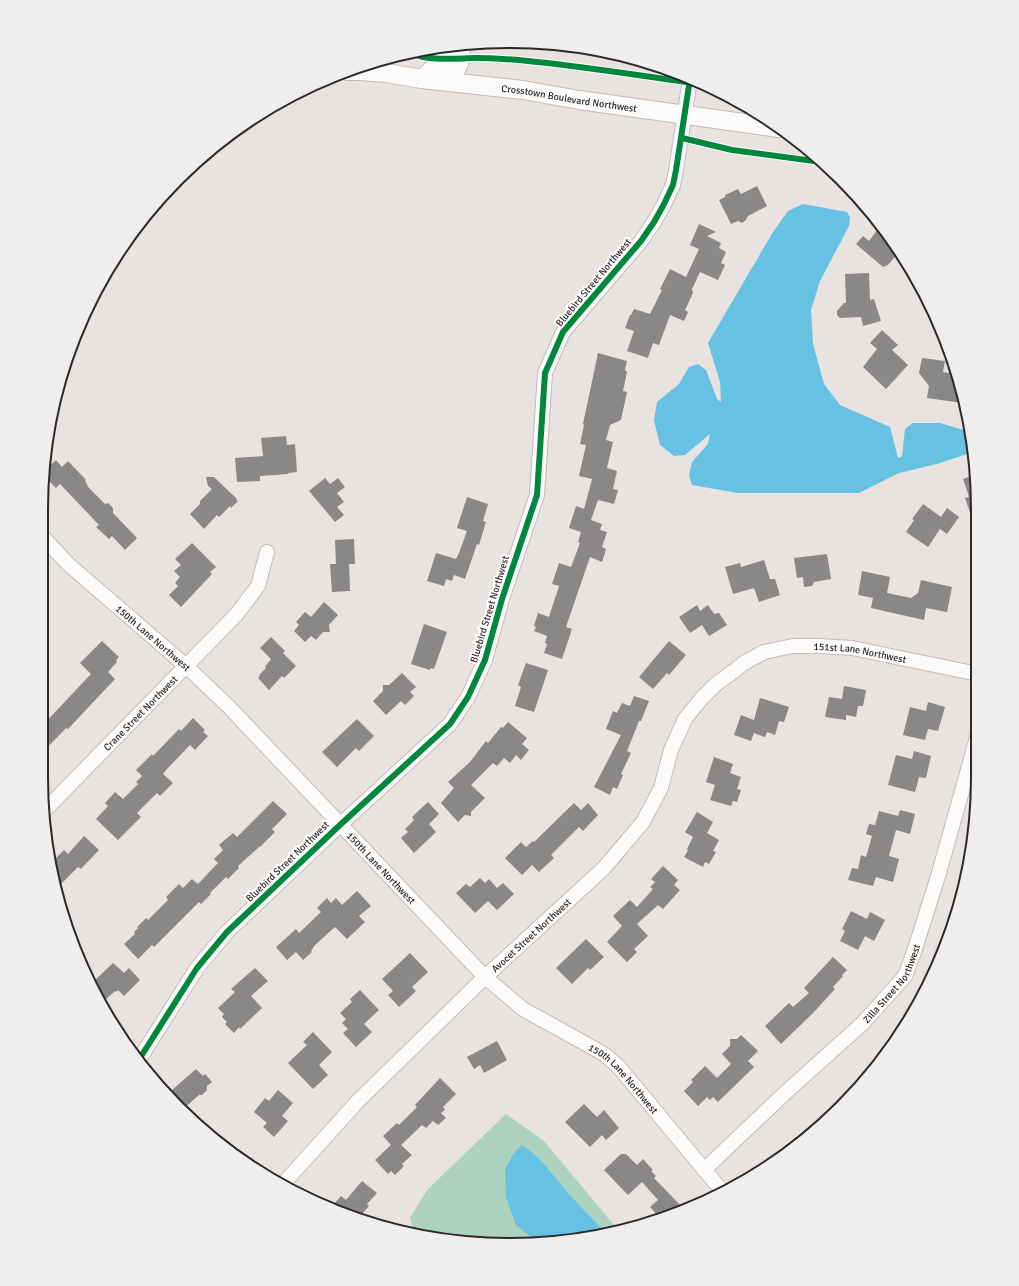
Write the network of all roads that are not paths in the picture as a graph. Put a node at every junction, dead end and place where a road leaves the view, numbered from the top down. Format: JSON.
{"nodes":[{"id":1,"x":462,"y":51,"type":"edge"},
{"id":2,"x":446,"y":52,"type":"edge"},
{"id":3,"x":364,"y":71,"type":"edge"},
{"id":4,"x":422,"y":79,"type":"junction"},
{"id":5,"x":444,"y":81,"type":"junction"},
{"id":6,"x":689,"y":85,"type":"edge"},
{"id":7,"x":685,"y":115,"type":"junction"},
{"id":8,"x":766,"y":126,"type":"edge"},
{"id":9,"x":48,"y":542,"type":"edge"},
{"id":10,"x":267,"y":552,"type":"dead end"},
{"id":11,"x":744,"y":663,"type":"joint"},
{"id":12,"x":186,"y":665,"type":"junction"},
{"id":13,"x":971,"y":673,"type":"edge"},
{"id":14,"x":971,"y":760,"type":"edge"},
{"id":15,"x":49,"y":806,"type":"edge"},
{"id":16,"x":341,"y":824,"type":"junction"},
{"id":17,"x":484,"y":977,"type":"junction"},
{"id":18,"x":142,"y":1055,"type":"edge"},
{"id":19,"x":704,"y":1170,"type":"junction"},
{"id":20,"x":286,"y":1180,"type":"edge"},
{"id":21,"x":719,"y":1187,"type":"edge"}],
"edges":[{"from":1,"to":5,"type":"street"},
{"from":2,"to":4,"type":"street"},
{"from":3,"to":4,"type":"street","name":"Crosstown Boulevard Northwest"},
{"from":4,"to":5,"type":"street","name":"Crosstown Boulevard Northwest"},
{"from":5,"to":7,"type":"street","name":"Crosstown Boulevard Northwest"},
{"from":6,"to":7,"type":"street","name":"Bluebird Street Northwest"},
{"from":7,"to":8,"type":"street","name":"Crosstown Boulevard Northwest"},
{"from":7,"to":16,"type":"street","name":"Bluebird Street Northwest"},
{"from":9,"to":12,"type":"street","name":"150th Lane Northwest"},
{"from":10,"to":12,"type":"street","name":"Crane Street Northwest"},
{"from":11,"to":13,"type":"street","name":"151st Lane Northwest"},
{"from":11,"to":17,"type":"street","name":"Avocet Street Northwest"},
{"from":12,"to":15,"type":"street","name":"Crane Street Northwest"},
{"from":12,"to":16,"type":"street","name":"150th Lane Northwest"},
{"from":14,"to":19,"type":"street","name":"Zilla Street Northwest"},
{"from":16,"to":17,"type":"street","name":"150th Lane Northwest"},
{"from":16,"to":18,"type":"street","name":"Bluebird Street Northwest"},
{"from":17,"to":19,"type":"street","name":"150th Lane Northwest"},
{"from":17,"to":20,"type":"street","name":"Avocet Street Northwest"},
{"from":19,"to":21,"type":"street","name":"150th Lane Northwest"}]}
